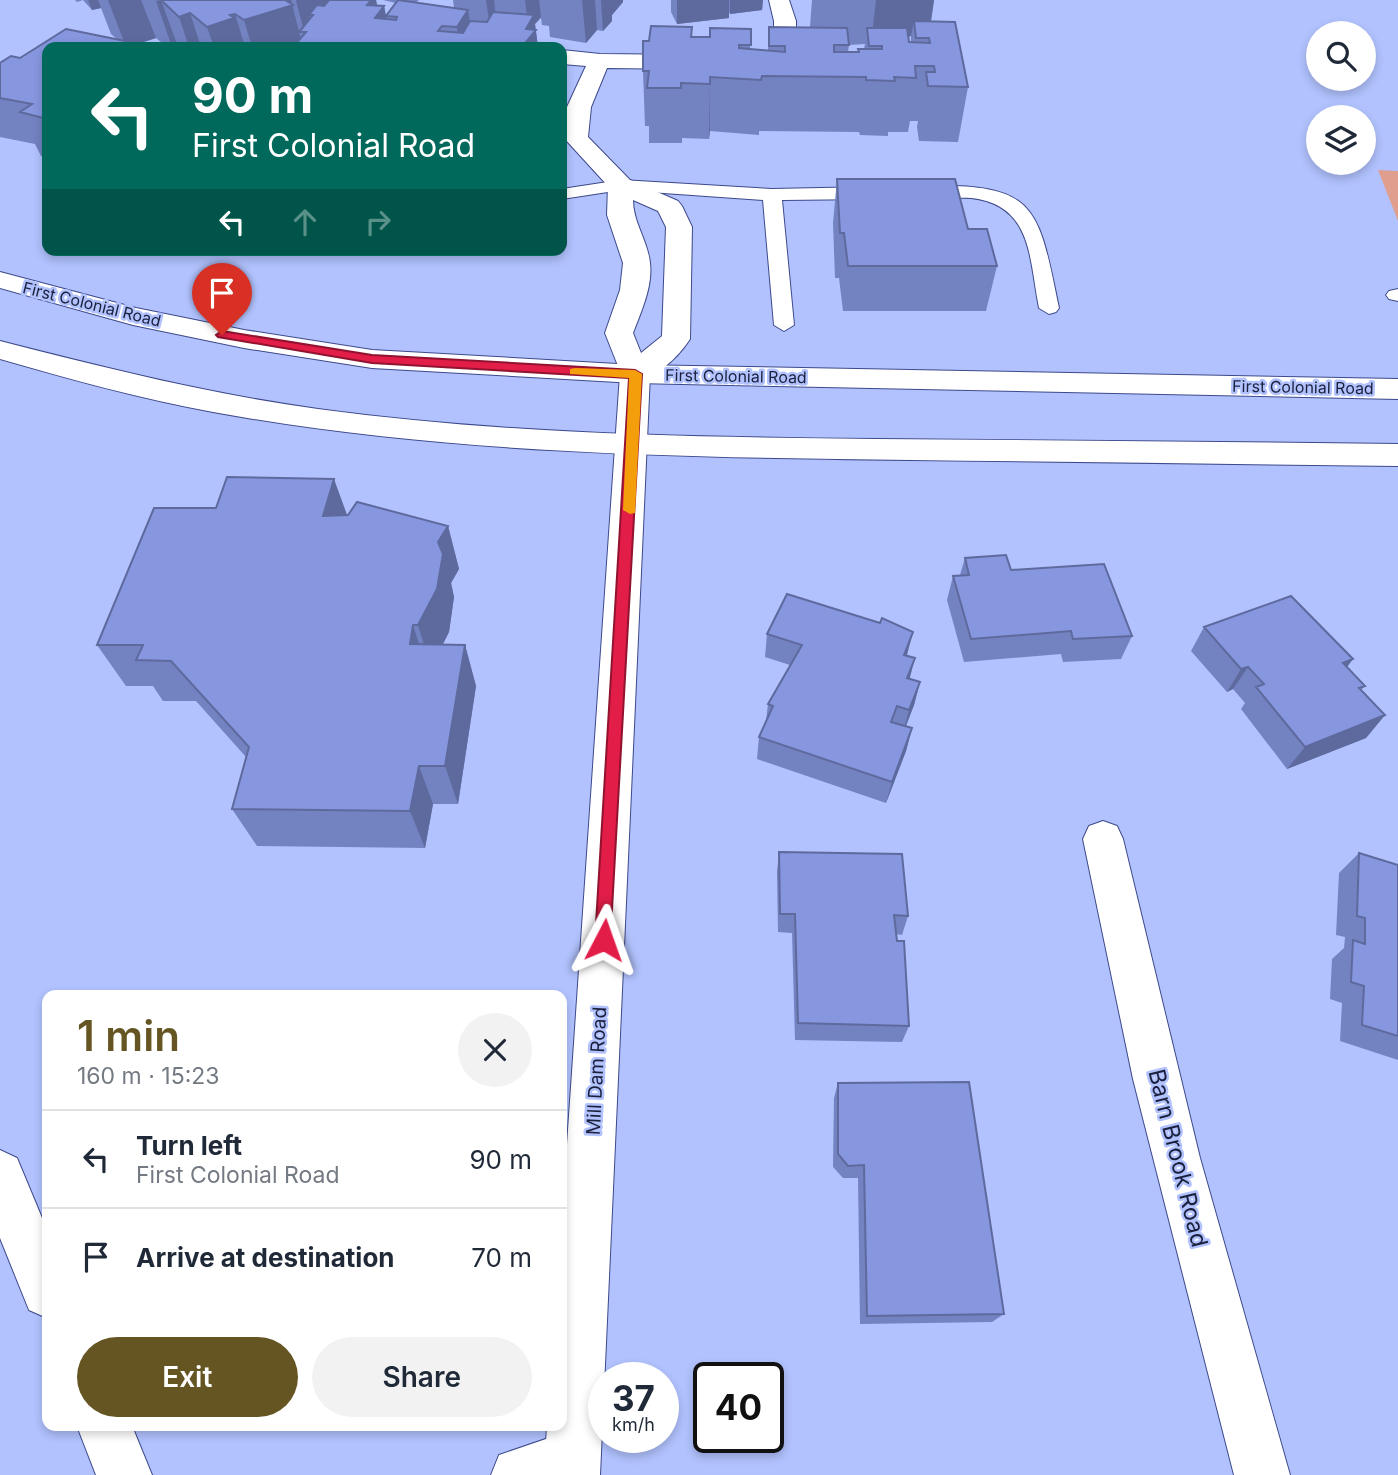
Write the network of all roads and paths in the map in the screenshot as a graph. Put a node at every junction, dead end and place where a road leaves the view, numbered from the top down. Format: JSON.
{"nodes":[{"id":1,"x":779,"y":0,"type":"edge"},
{"id":2,"x":567,"y":58,"type":"edge"},
{"id":3,"x":600,"y":61,"type":"junction"},
{"id":4,"x":719,"y":62,"type":"edge"},
{"id":5,"x":758,"y":62,"type":"edge"},
{"id":6,"x":785,"y":62,"type":"junction"},
{"id":7,"x":811,"y":62,"type":"edge"},
{"id":8,"x":621,"y":185,"type":"junction"},
{"id":9,"x":567,"y":193,"type":"edge"},
{"id":10,"x":772,"y":195,"type":"junction"},
{"id":11,"x":0,"y":280,"type":"edge"},
{"id":12,"x":1049,"y":308,"type":"dead end"},
{"id":13,"x":784,"y":325,"type":"dead end"},
{"id":14,"x":0,"y":350,"type":"edge"},
{"id":15,"x":635,"y":374,"type":"junction"},
{"id":16,"x":1398,"y":389,"type":"edge"},
{"id":17,"x":634,"y":447,"type":"junction"},
{"id":18,"x":1398,"y":455,"type":"edge"},
{"id":19,"x":1103,"y":839,"type":"dead end"},
{"id":20,"x":0,"y":1175,"type":"edge"},
{"id":21,"x":42,"y":1280,"type":"edge"},
{"id":22,"x":106,"y":1431,"type":"edge"},
{"id":23,"x":572,"y":1467,"type":"edge"},
{"id":24,"x":124,"y":1475,"type":"edge"},
{"id":25,"x":519,"y":1475,"type":"edge"},
{"id":26,"x":1262,"y":1475,"type":"edge"}],
"edges":[{"from":1,"to":6,"type":"street"},
{"from":2,"to":3,"type":"street"},
{"from":3,"to":4,"type":"street"},
{"from":3,"to":8,"type":"street"},
{"from":5,"to":6,"type":"street"},
{"from":6,"to":7,"type":"street"},
{"from":8,"to":9,"type":"lane"},
{"from":8,"to":10,"type":"lane"},
{"from":8,"to":15,"type":"street","name":"Mill Dam Road"},
{"from":8,"to":15,"type":"street"},
{"from":10,"to":12,"type":"lane"},
{"from":10,"to":13,"type":"lane"},
{"from":11,"to":15,"type":"street","name":"First Colonial Road"},
{"from":14,"to":17,"type":"street"},
{"from":15,"to":16,"type":"street","name":"First Colonial Road"},
{"from":15,"to":17,"type":"street","name":"Mill Dam Road"},
{"from":17,"to":18,"type":"street"},
{"from":17,"to":23,"type":"street","name":"Mill Dam Road"},
{"from":19,"to":26,"type":"street","name":"Barn Brook Road"},
{"from":20,"to":21,"type":"street"},
{"from":22,"to":24,"type":"street"},
{"from":23,"to":25,"type":"street"}]}
